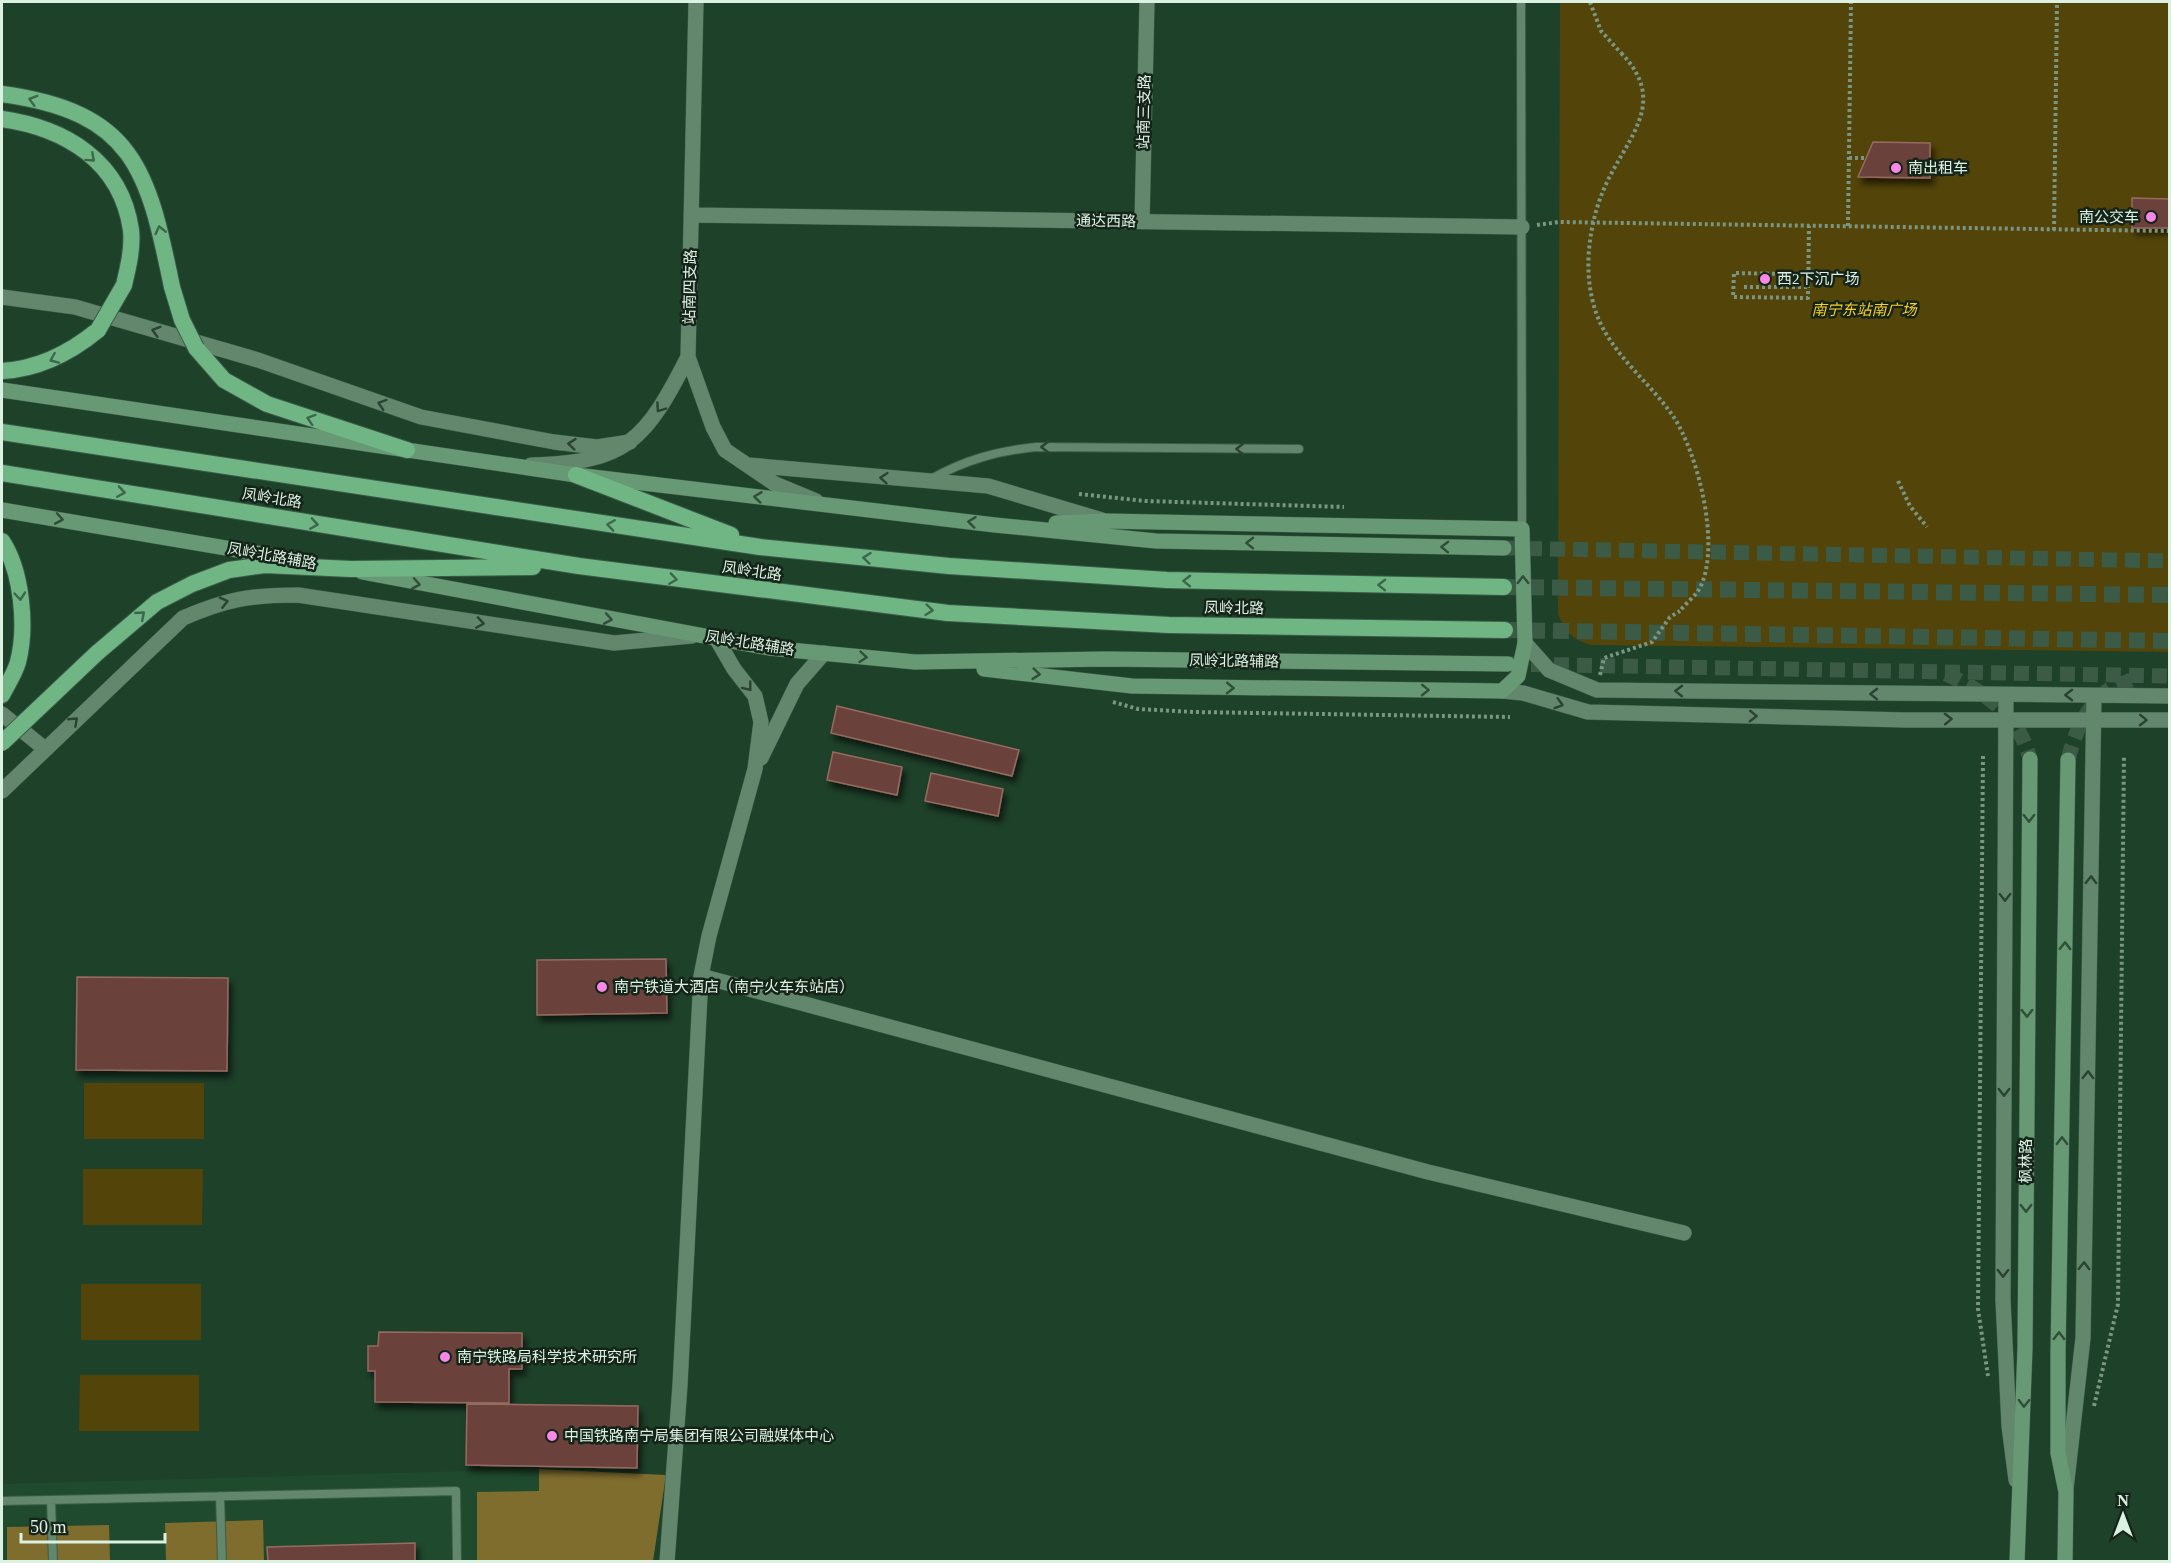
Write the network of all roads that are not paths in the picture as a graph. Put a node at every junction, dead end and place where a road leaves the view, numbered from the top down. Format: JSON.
{"nodes":[{"id":1,"x":696,"y":2,"type":"edge"},
{"id":2,"x":1147,"y":2,"type":"edge"},
{"id":3,"x":1521,"y":2,"type":"edge"},
{"id":4,"x":2,"y":94,"type":"edge"},
{"id":5,"x":2,"y":119,"type":"edge"},
{"id":6,"x":691,"y":215,"type":"junction"},
{"id":7,"x":1142,"y":222,"type":"junction"},
{"id":8,"x":1521,"y":227,"type":"junction"},
{"id":9,"x":2,"y":297,"type":"edge"},
{"id":10,"x":688,"y":357,"type":"junction"},
{"id":11,"x":2,"y":371,"type":"edge"},
{"id":12,"x":2,"y":390,"type":"edge"},
{"id":13,"x":2,"y":432,"type":"edge"},
{"id":14,"x":630,"y":442,"type":"junction"},
{"id":15,"x":1299,"y":449,"type":"dead end"},
{"id":16,"x":407,"y":450,"type":"junction"},
{"id":17,"x":512,"y":465,"type":"junction"},
{"id":18,"x":746,"y":465,"type":"junction"},
{"id":19,"x":2,"y":473,"type":"edge"},
{"id":20,"x":576,"y":475,"type":"junction"},
{"id":21,"x":927,"y":482,"type":"junction"},
{"id":22,"x":825,"y":505,"type":"junction"},
{"id":23,"x":2,"y":510,"type":"edge"},
{"id":24,"x":1105,"y":521,"type":"junction"},
{"id":25,"x":995,"y":525,"type":"junction"},
{"id":26,"x":1522,"y":529,"type":"junction"},
{"id":27,"x":2,"y":541,"type":"edge"},
{"id":28,"x":760,"y":547,"type":"junction"},
{"id":29,"x":1504,"y":549,"type":"tunnel mouth"},
{"id":30,"x":579,"y":566,"type":"junction"},
{"id":31,"x":351,"y":569,"type":"junction"},
{"id":32,"x":1504,"y":587,"type":"tunnel mouth"},
{"id":33,"x":1505,"y":630,"type":"tunnel mouth"},
{"id":34,"x":699,"y":635,"type":"junction"},
{"id":35,"x":716,"y":638,"type":"junction"},
{"id":36,"x":1525,"y":643,"type":"junction"},
{"id":37,"x":824,"y":653,"type":"junction"},
{"id":38,"x":915,"y":662,"type":"junction"},
{"id":39,"x":1508,"y":664,"type":"tunnel mouth"},
{"id":40,"x":1502,"y":691,"type":"junction"},
{"id":41,"x":2,"y":695,"type":"edge"},
{"id":42,"x":2006,"y":695,"type":"junction"},
{"id":43,"x":2094,"y":696,"type":"junction"},
{"id":44,"x":2169,"y":696,"type":"edge"},
{"id":45,"x":2,"y":714,"type":"edge"},
{"id":46,"x":2006,"y":718,"type":"junction"},
{"id":47,"x":2094,"y":719,"type":"junction"},
{"id":48,"x":2169,"y":720,"type":"edge"},
{"id":49,"x":2,"y":743,"type":"edge"},
{"id":50,"x":45,"y":749,"type":"junction"},
{"id":51,"x":2030,"y":759,"type":"tunnel mouth"},
{"id":52,"x":2068,"y":760,"type":"tunnel mouth"},
{"id":53,"x":755,"y":769,"type":"junction"},
{"id":54,"x":2,"y":791,"type":"edge"},
{"id":55,"x":701,"y":976,"type":"junction"},
{"id":56,"x":1684,"y":1233,"type":"dead end"},
{"id":57,"x":2018,"y":1492,"type":"junction"},
{"id":58,"x":2066,"y":1492,"type":"junction"},
{"id":59,"x":220,"y":1496,"type":"junction"},
{"id":60,"x":51,"y":1500,"type":"junction"},
{"id":61,"x":2,"y":1501,"type":"edge"},
{"id":62,"x":52,"y":1562,"type":"edge"},
{"id":63,"x":222,"y":1562,"type":"edge"},
{"id":64,"x":457,"y":1562,"type":"edge"},
{"id":65,"x":667,"y":1562,"type":"edge"},
{"id":66,"x":2017,"y":1562,"type":"edge"},
{"id":67,"x":2065,"y":1562,"type":"edge"}],
"edges":[{"from":1,"to":6,"type":"street","name":"站南四支路"},
{"from":2,"to":7,"type":"street","name":"站南三支路"},
{"from":3,"to":8,"type":"lane"},
{"from":16,"to":4,"type":"highway","one_way":true,"bridge":true},
{"from":5,"to":11,"type":"highway","one_way":true,"bridge":true},
{"from":6,"to":7,"type":"street","name":"通达西路"},
{"from":6,"to":10,"type":"street","name":"站南四支路"},
{"from":7,"to":8,"type":"street","name":"通达西路"},
{"from":8,"to":26,"type":"lane"},
{"from":14,"to":9,"type":"street","one_way":true},
{"from":10,"to":14,"type":"street","one_way":true},
{"from":10,"to":18,"type":"street","name":"站南四支路"},
{"from":12,"to":16,"type":"main road"},
{"from":28,"to":13,"type":"highway","name":"凤岭北路","one_way":true},
{"from":14,"to":17,"type":"street"},
{"from":15,"to":21,"type":"lane","one_way":true},
{"from":16,"to":17,"type":"main road"},
{"from":17,"to":20,"type":"main road"},
{"from":21,"to":18,"type":"street","one_way":true},
{"from":18,"to":22,"type":"street","name":"站南四支路"},
{"from":19,"to":30,"type":"highway","name":"凤岭北路","one_way":true},
{"from":22,"to":20,"type":"main road","one_way":true},
{"from":20,"to":28,"type":"highway"},
{"from":21,"to":24,"type":"street"},
{"from":25,"to":22,"type":"main road","one_way":true},
{"from":23,"to":31,"type":"main road","name":"凤岭北路辅路","one_way":true},
{"from":24,"to":25,"type":"main road"},
{"from":24,"to":26,"type":"main road"},
{"from":29,"to":25,"type":"main road","one_way":true},
{"from":36,"to":26,"type":"main road","one_way":true},
{"from":27,"to":41,"type":"highway","one_way":true},
{"from":32,"to":28,"type":"highway","name":"凤岭北路","one_way":true},
{"from":30,"to":31,"type":"highway"},
{"from":30,"to":33,"type":"highway","name":"凤岭北路","one_way":true},
{"from":31,"to":34,"type":"main road","name":"凤岭北路辅路","one_way":true},
{"from":49,"to":31,"type":"highway","one_way":true,"bridge":true},
{"from":34,"to":35,"type":"main road","name":"凤岭北路辅路"},
{"from":50,"to":34,"type":"street","one_way":true},
{"from":35,"to":37,"type":"main road","name":"凤岭北路辅路"},
{"from":35,"to":53,"type":"street","one_way":true},
{"from":36,"to":40,"type":"main road"},
{"from":42,"to":36,"type":"street","one_way":true},
{"from":37,"to":38,"type":"main road","name":"凤岭北路辅路","one_way":true},
{"from":37,"to":53,"type":"street"},
{"from":38,"to":39,"type":"main road","name":"凤岭北路辅路"},
{"from":38,"to":40,"type":"main road","one_way":true},
{"from":40,"to":46,"type":"street","one_way":true},
{"from":43,"to":42,"type":"street","one_way":true},
{"from":42,"to":46,"type":"street"},
{"from":43,"to":44,"type":"street"},
{"from":43,"to":47,"type":"street"},
{"from":45,"to":50,"type":"street"},
{"from":46,"to":47,"type":"street"},
{"from":46,"to":57,"type":"street","one_way":true},
{"from":47,"to":48,"type":"street","one_way":true},
{"from":58,"to":47,"type":"street","one_way":true},
{"from":50,"to":54,"type":"street"},
{"from":51,"to":57,"type":"main road","name":"枫林路","one_way":true},
{"from":58,"to":52,"type":"main road","one_way":true},
{"from":53,"to":55,"type":"street"},
{"from":55,"to":56,"type":"street"},
{"from":55,"to":65,"type":"street"},
{"from":57,"to":66,"type":"main road","name":"枫林路"},
{"from":58,"to":67,"type":"main road"},
{"from":59,"to":60,"type":"lane"},
{"from":59,"to":63,"type":"lane"},
{"from":59,"to":64,"type":"lane"},
{"from":60,"to":61,"type":"lane"},
{"from":60,"to":62,"type":"lane"}]}
